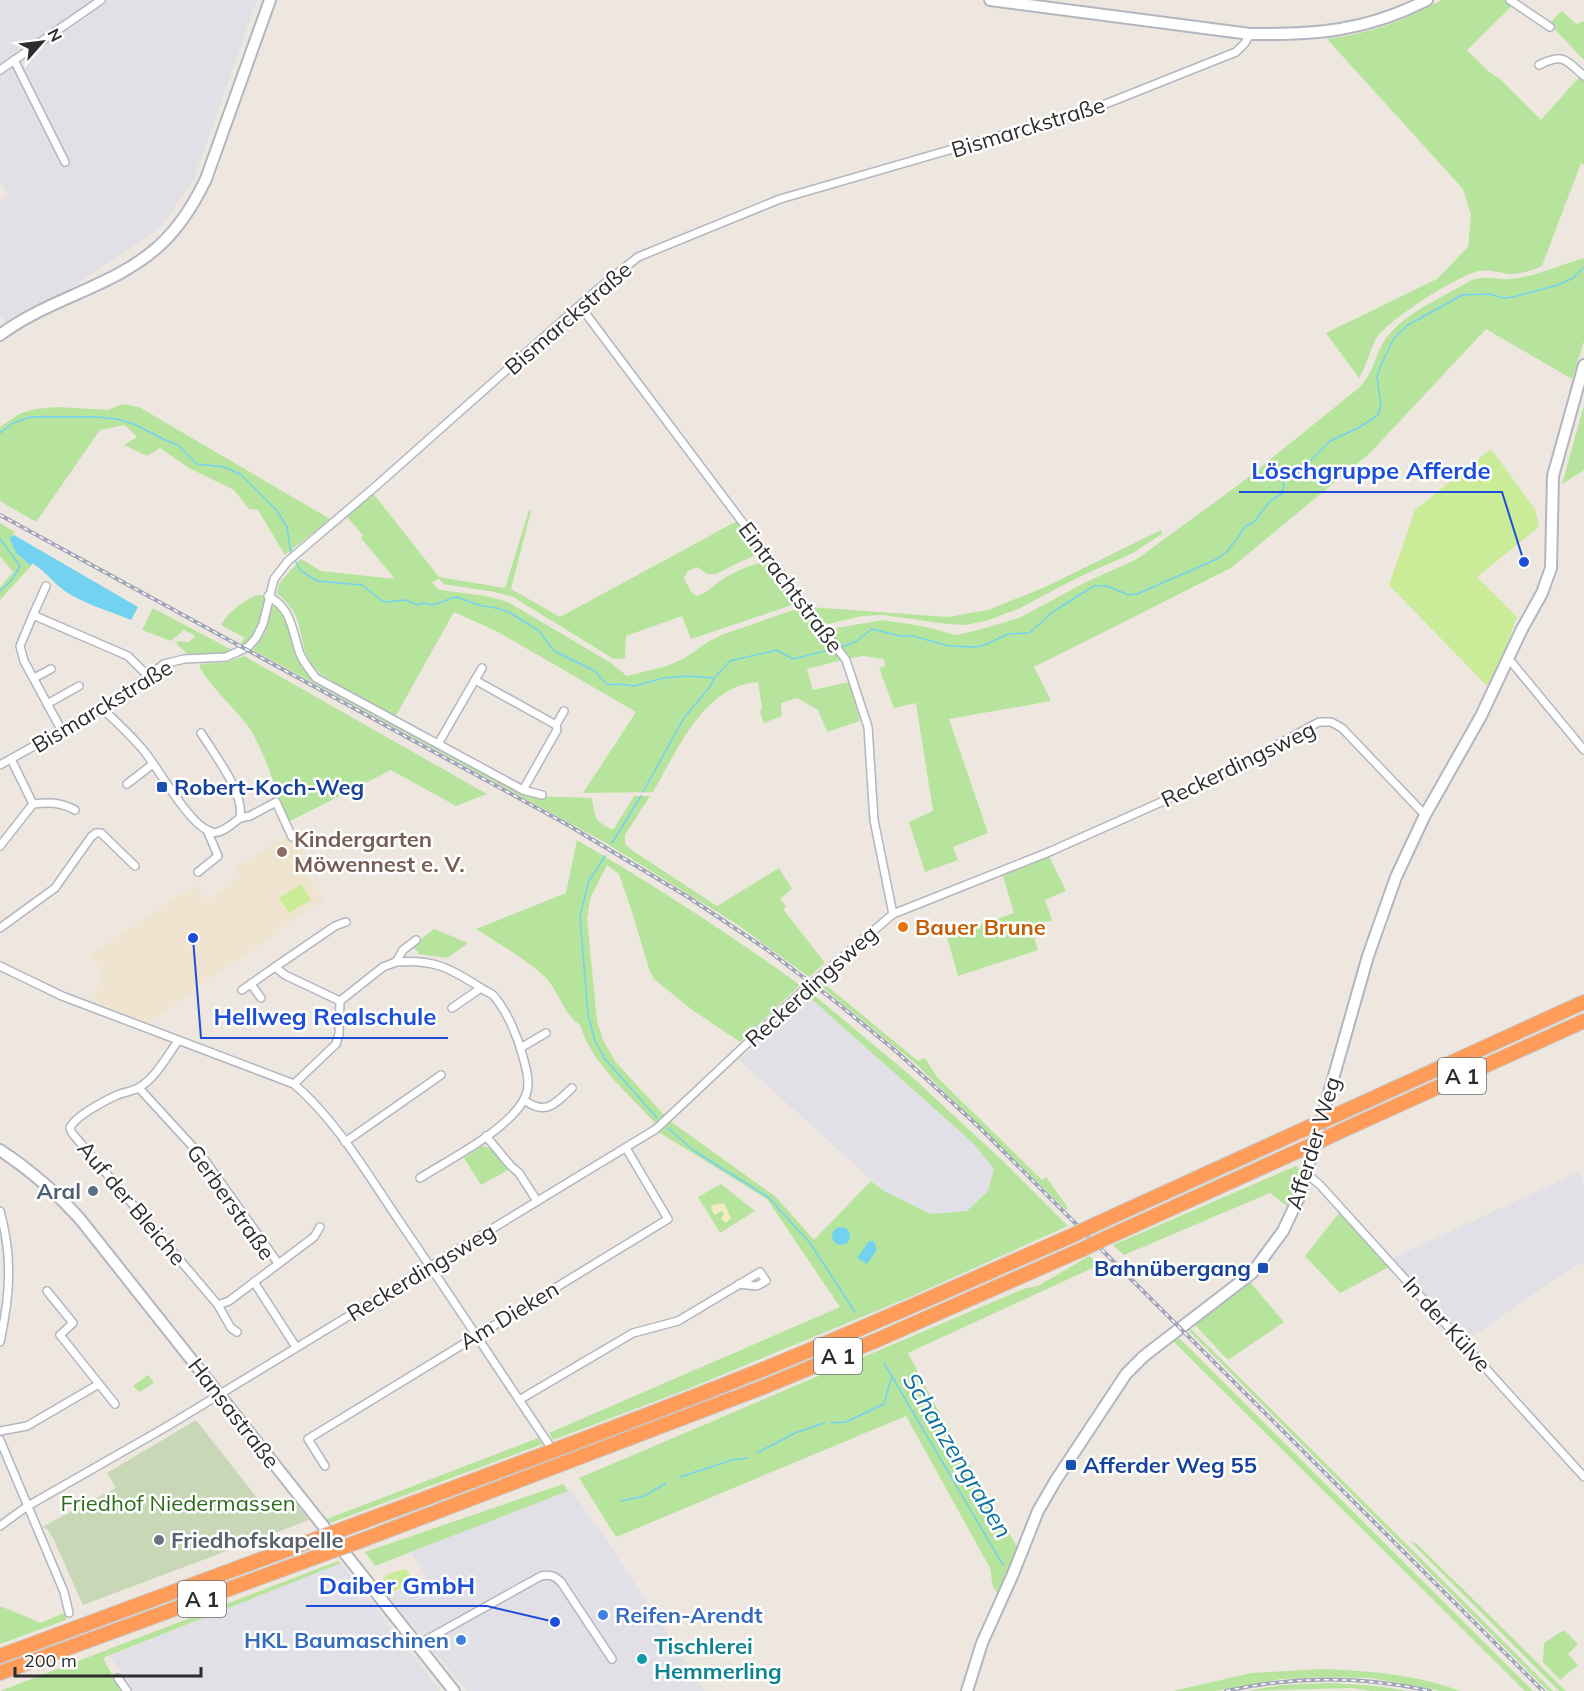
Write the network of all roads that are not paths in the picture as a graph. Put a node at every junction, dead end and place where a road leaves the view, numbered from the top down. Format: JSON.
{"nodes":[{"id":1,"x":101,"y":0,"type":"edge"},
{"id":2,"x":270,"y":0,"type":"edge"},
{"id":3,"x":990,"y":0,"type":"edge"},
{"id":4,"x":1427,"y":0,"type":"edge"},
{"id":5,"x":1510,"y":0,"type":"edge"},
{"id":6,"x":1550,"y":27,"type":"dead end"},
{"id":7,"x":1250,"y":34,"type":"junction"},
{"id":8,"x":14,"y":60,"type":"junction"},
{"id":9,"x":1539,"y":65,"type":"dead end"},
{"id":10,"x":0,"y":70,"type":"edge"},
{"id":11,"x":1584,"y":76,"type":"edge"},
{"id":12,"x":64,"y":162,"type":"dead end"},
{"id":13,"x":580,"y":306,"type":"junction"},
{"id":14,"x":0,"y":335,"type":"edge"},
{"id":15,"x":1584,"y":365,"type":"edge"},
{"id":16,"x":46,"y":586,"type":"dead end"},
{"id":17,"x":268,"y":596,"type":"junction"},
{"id":18,"x":33,"y":615,"type":"junction"},
{"id":19,"x":1508,"y":658,"type":"junction"},
{"id":20,"x":482,"y":668,"type":"dead end"},
{"id":21,"x":51,"y":669,"type":"dead end"},
{"id":22,"x":148,"y":676,"type":"junction"},
{"id":23,"x":33,"y":678,"type":"junction"},
{"id":24,"x":475,"y":680,"type":"junction"},
{"id":25,"x":79,"y":686,"type":"dead end"},
{"id":26,"x":47,"y":704,"type":"junction"},
{"id":27,"x":102,"y":708,"type":"junction"},
{"id":28,"x":564,"y":711,"type":"dead end"},
{"id":29,"x":556,"y":725,"type":"junction"},
{"id":30,"x":62,"y":730,"type":"junction"},
{"id":31,"x":201,"y":733,"type":"dead end"},
{"id":32,"x":438,"y":744,"type":"junction"},
{"id":33,"x":1584,"y":750,"type":"edge"},
{"id":34,"x":11,"y":759,"type":"junction"},
{"id":35,"x":153,"y":764,"type":"junction"},
{"id":36,"x":0,"y":765,"type":"edge"},
{"id":37,"x":127,"y":784,"type":"dead end"},
{"id":38,"x":523,"y":790,"type":"junction"},
{"id":39,"x":542,"y":795,"type":"dead end"},
{"id":40,"x":33,"y":804,"type":"junction"},
{"id":41,"x":75,"y":810,"type":"dead end"},
{"id":42,"x":1425,"y":815,"type":"junction"},
{"id":43,"x":240,"y":818,"type":"junction"},
{"id":44,"x":207,"y":830,"type":"junction"},
{"id":45,"x":292,"y":837,"type":"dead end"},
{"id":46,"x":0,"y":846,"type":"edge"},
{"id":47,"x":135,"y":866,"type":"dead end"},
{"id":48,"x":198,"y":872,"type":"dead end"},
{"id":49,"x":893,"y":914,"type":"junction"},
{"id":50,"x":346,"y":922,"type":"dead end"},
{"id":51,"x":0,"y":928,"type":"edge"},
{"id":52,"x":416,"y":940,"type":"dead end"},
{"id":53,"x":396,"y":962,"type":"junction"},
{"id":54,"x":0,"y":966,"type":"edge"},
{"id":55,"x":275,"y":967,"type":"junction"},
{"id":56,"x":251,"y":984,"type":"junction"},
{"id":57,"x":481,"y":988,"type":"junction"},
{"id":58,"x":242,"y":990,"type":"dead end"},
{"id":59,"x":261,"y":998,"type":"dead end"},
{"id":60,"x":340,"y":1001,"type":"junction"},
{"id":61,"x":1584,"y":1002,"type":"edge"},
{"id":62,"x":452,"y":1008,"type":"dead end"},
{"id":63,"x":1584,"y":1020,"type":"edge"},
{"id":64,"x":546,"y":1033,"type":"dead end"},
{"id":65,"x":178,"y":1041,"type":"junction"},
{"id":66,"x":522,"y":1047,"type":"junction"},
{"id":67,"x":441,"y":1075,"type":"dead end"},
{"id":68,"x":294,"y":1084,"type":"junction"},
{"id":69,"x":139,"y":1088,"type":"junction"},
{"id":70,"x":572,"y":1088,"type":"dead end"},
{"id":71,"x":524,"y":1100,"type":"junction"},
{"id":72,"x":486,"y":1136,"type":"junction"},
{"id":73,"x":345,"y":1142,"type":"junction"},
{"id":74,"x":626,"y":1148,"type":"junction"},
{"id":75,"x":0,"y":1150,"type":"edge"},
{"id":76,"x":1307,"y":1174,"type":"junction"},
{"id":77,"x":420,"y":1178,"type":"dead end"},
{"id":78,"x":537,"y":1201,"type":"junction"},
{"id":79,"x":0,"y":1211,"type":"edge"},
{"id":80,"x":320,"y":1227,"type":"dead end"},
{"id":81,"x":3,"y":1238,"type":"edge"},
{"id":82,"x":278,"y":1263,"type":"junction"},
{"id":83,"x":430,"y":1266,"type":"junction"},
{"id":84,"x":254,"y":1282,"type":"junction"},
{"id":85,"x":739,"y":1284,"type":"dead end"},
{"id":86,"x":47,"y":1291,"type":"dead end"},
{"id":87,"x":218,"y":1305,"type":"junction"},
{"id":88,"x":237,"y":1332,"type":"dead end"},
{"id":89,"x":476,"y":1336,"type":"junction"},
{"id":90,"x":0,"y":1342,"type":"edge"},
{"id":91,"x":296,"y":1347,"type":"junction"},
{"id":92,"x":99,"y":1384,"type":"junction"},
{"id":93,"x":220,"y":1395,"type":"junction"},
{"id":94,"x":519,"y":1400,"type":"junction"},
{"id":95,"x":115,"y":1404,"type":"dead end"},
{"id":96,"x":0,"y":1431,"type":"edge"},
{"id":97,"x":0,"y":1440,"type":"edge"},
{"id":98,"x":548,"y":1443,"type":"dead end"},
{"id":99,"x":325,"y":1466,"type":"dead end"},
{"id":100,"x":1584,"y":1477,"type":"edge"},
{"id":101,"x":26,"y":1507,"type":"junction"},
{"id":102,"x":0,"y":1526,"type":"edge"},
{"id":103,"x":69,"y":1613,"type":"dead end"},
{"id":104,"x":417,"y":1644,"type":"junction"},
{"id":105,"x":0,"y":1656,"type":"edge"},
{"id":106,"x":612,"y":1659,"type":"dead end"},
{"id":107,"x":0,"y":1673,"type":"edge"},
{"id":108,"x":118,"y":1678,"type":"dead end"},
{"id":109,"x":127,"y":1691,"type":"edge"},
{"id":110,"x":454,"y":1691,"type":"edge"},
{"id":111,"x":967,"y":1691,"type":"edge"}],
"edges":[{"from":1,"to":8,"type":"street"},
{"from":2,"to":14,"type":"main road"},
{"from":3,"to":7,"type":"main road"},
{"from":4,"to":7,"type":"main road"},
{"from":5,"to":6,"type":"street"},
{"from":7,"to":13,"type":"street","name":"Bismarckstraße"},
{"from":8,"to":10,"type":"street"},
{"from":8,"to":12,"type":"street"},
{"from":9,"to":11,"type":"street"},
{"from":13,"to":17,"type":"street","name":"Bismarckstraße"},
{"from":13,"to":49,"type":"street","name":"Eintrachtstraße"},
{"from":15,"to":19,"type":"main road","name":"Afferder Weg"},
{"from":16,"to":18,"type":"street"},
{"from":17,"to":22,"type":"street","name":"Bismarckstraße"},
{"from":17,"to":32,"type":"street"},
{"from":18,"to":22,"type":"street"},
{"from":18,"to":23,"type":"street"},
{"from":19,"to":33,"type":"street"},
{"from":19,"to":42,"type":"main road","name":"Afferder Weg"},
{"from":20,"to":24,"type":"street"},
{"from":21,"to":23,"type":"street"},
{"from":22,"to":27,"type":"street","name":"Bismarckstraße"},
{"from":23,"to":26,"type":"street"},
{"from":24,"to":29,"type":"street"},
{"from":24,"to":32,"type":"street"},
{"from":25,"to":26,"type":"street"},
{"from":26,"to":30,"type":"street"},
{"from":27,"to":30,"type":"street","name":"Bismarckstraße"},
{"from":27,"to":35,"type":"street"},
{"from":28,"to":29,"type":"street"},
{"from":29,"to":38,"type":"street"},
{"from":30,"to":34,"type":"street","name":"Bismarckstraße"},
{"from":31,"to":43,"type":"street"},
{"from":32,"to":38,"type":"street"},
{"from":34,"to":36,"type":"street","name":"Bismarckstraße"},
{"from":34,"to":40,"type":"street"},
{"from":35,"to":37,"type":"street"},
{"from":35,"to":44,"type":"street"},
{"from":38,"to":39,"type":"street"},
{"from":40,"to":41,"type":"street"},
{"from":40,"to":46,"type":"street"},
{"from":42,"to":49,"type":"street","name":"Reckerdingsweg"},
{"from":42,"to":76,"type":"main road","name":"Afferder Weg"},
{"from":43,"to":44,"type":"street"},
{"from":43,"to":45,"type":"street"},
{"from":44,"to":48,"type":"street"},
{"from":47,"to":51,"type":"street"},
{"from":49,"to":74,"type":"street","name":"Reckerdingsweg"},
{"from":50,"to":55,"type":"street"},
{"from":52,"to":53,"type":"street"},
{"from":53,"to":57,"type":"street"},
{"from":53,"to":60,"type":"street"},
{"from":54,"to":65,"type":"street"},
{"from":55,"to":56,"type":"street"},
{"from":55,"to":60,"type":"street"},
{"from":56,"to":58,"type":"street"},
{"from":56,"to":59,"type":"street"},
{"from":57,"to":62,"type":"street"},
{"from":57,"to":66,"type":"street"},
{"from":60,"to":68,"type":"street"},
{"from":61,"to":105,"type":"highway","number":"A 1","bridge":true},
{"from":63,"to":107,"type":"highway","number":"A 1","bridge":true},
{"from":64,"to":66,"type":"street"},
{"from":65,"to":68,"type":"street"},
{"from":65,"to":69,"type":"street","name":"Auf der Bleiche"},
{"from":66,"to":71,"type":"street"},
{"from":67,"to":73,"type":"street"},
{"from":68,"to":73,"type":"street"},
{"from":69,"to":82,"type":"street","name":"Gerberstraße"},
{"from":69,"to":87,"type":"street","name":"Auf der Bleiche"},
{"from":70,"to":71,"type":"street"},
{"from":71,"to":72,"type":"street"},
{"from":72,"to":77,"type":"street"},
{"from":72,"to":78,"type":"street"},
{"from":73,"to":83,"type":"street"},
{"from":74,"to":78,"type":"street","name":"Reckerdingsweg"},
{"from":74,"to":89,"type":"street","name":"Am Dieken"},
{"from":75,"to":93,"type":"main road","name":"Hansastraße"},
{"from":76,"to":100,"type":"street","name":"In der Külve"},
{"from":76,"to":111,"type":"main road","name":"Afferder Weg"},
{"from":78,"to":83,"type":"street","name":"Reckerdingsweg"},
{"from":79,"to":81,"type":"street"},
{"from":80,"to":82,"type":"street"},
{"from":81,"to":90,"type":"street"},
{"from":82,"to":84,"type":"street","name":"Gerberstraße"},
{"from":83,"to":89,"type":"street"},
{"from":83,"to":91,"type":"street","name":"Reckerdingsweg"},
{"from":84,"to":87,"type":"street"},
{"from":84,"to":91,"type":"street","name":"Gerberstraße"},
{"from":85,"to":94,"type":"street"},
{"from":86,"to":92,"type":"street"},
{"from":87,"to":88,"type":"street","name":"Auf der Bleiche"},
{"from":89,"to":94,"type":"street"},
{"from":89,"to":99,"type":"street","name":"Am Dieken"},
{"from":91,"to":93,"type":"street","name":"Reckerdingsweg"},
{"from":92,"to":95,"type":"street"},
{"from":92,"to":96,"type":"street"},
{"from":93,"to":101,"type":"street","name":"Reckerdingsweg"},
{"from":93,"to":104,"type":"main road","name":"Hansastraße"},
{"from":94,"to":98,"type":"street"},
{"from":97,"to":101,"type":"street"},
{"from":101,"to":102,"type":"street","name":"Reckerdingsweg"},
{"from":101,"to":103,"type":"street"},
{"from":104,"to":106,"type":"street"},
{"from":104,"to":110,"type":"main road","name":"Hansastraße"},
{"from":108,"to":109,"type":"street"}]}
